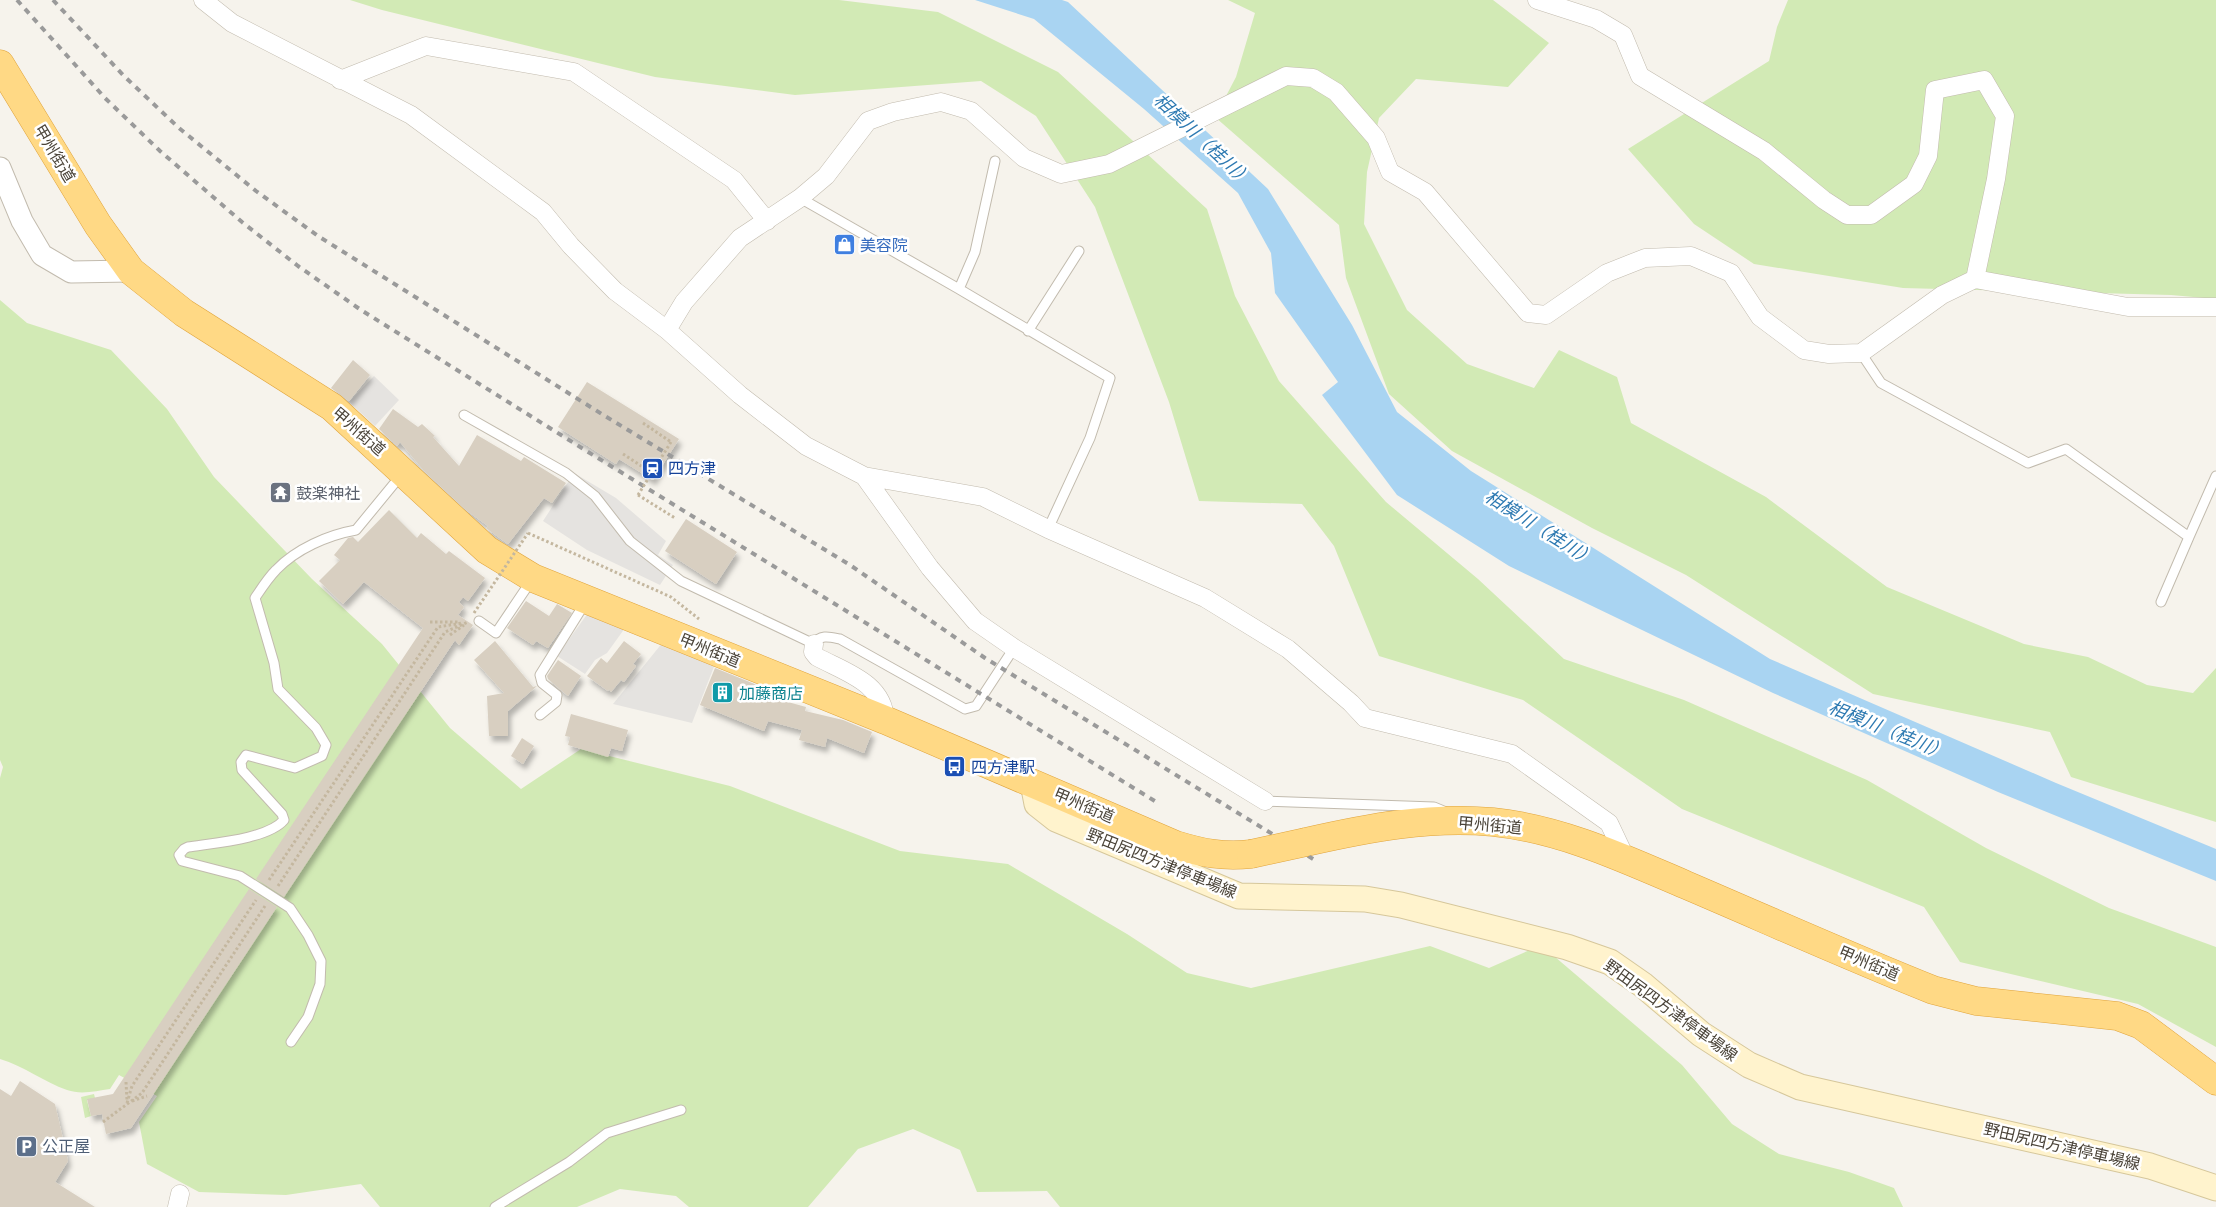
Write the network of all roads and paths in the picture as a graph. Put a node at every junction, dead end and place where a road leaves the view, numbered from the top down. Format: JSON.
{"nodes":[{"id":1,"x":203,"y":0,"type":"edge"},
{"id":2,"x":1537,"y":0,"type":"edge"},
{"id":3,"x":0,"y":64,"type":"edge"},
{"id":4,"x":340,"y":80,"type":"junction"},
{"id":5,"x":994,"y":161,"type":"dead end"},
{"id":6,"x":0,"y":168,"type":"edge"},
{"id":7,"x":800,"y":198,"type":"junction"},
{"id":8,"x":767,"y":221,"type":"junction"},
{"id":9,"x":1079,"y":251,"type":"dead end"},
{"id":10,"x":131,"y":271,"type":"junction"},
{"id":11,"x":1975,"y":279,"type":"junction"},
{"id":12,"x":959,"y":289,"type":"junction"},
{"id":13,"x":2216,"y":307,"type":"edge"},
{"id":14,"x":667,"y":330,"type":"junction"},
{"id":15,"x":1028,"y":331,"type":"junction"},
{"id":16,"x":1861,"y":353,"type":"junction"},
{"id":17,"x":464,"y":416,"type":"dead end"},
{"id":18,"x":644,"y":423,"type":"dead end"},
{"id":19,"x":623,"y":454,"type":"dead end"},
{"id":20,"x":404,"y":472,"type":"junction"},
{"id":21,"x":652,"y":473,"type":"junction"},
{"id":22,"x":864,"y":476,"type":"junction"},
{"id":23,"x":2216,"y":476,"type":"edge"},
{"id":24,"x":676,"y":518,"type":"dead end"},
{"id":25,"x":1048,"y":529,"type":"junction"},
{"id":26,"x":2189,"y":537,"type":"junction"},
{"id":27,"x":533,"y":578,"type":"junction"},
{"id":28,"x":586,"y":601,"type":"junction"},
{"id":29,"x":2161,"y":602,"type":"dead end"},
{"id":30,"x":477,"y":617,"type":"joint"},
{"id":31,"x":430,"y":622,"type":"dead end"},
{"id":32,"x":469,"y":622,"type":"junction"},
{"id":33,"x":708,"y":622,"type":"dead end"},
{"id":34,"x":450,"y":636,"type":"dead end"},
{"id":35,"x":814,"y":644,"type":"junction"},
{"id":36,"x":1014,"y":648,"type":"junction"},
{"id":37,"x":540,"y":715,"type":"dead end"},
{"id":38,"x":885,"y":720,"type":"junction"},
{"id":39,"x":1033,"y":783,"type":"junction"},
{"id":40,"x":1265,"y":800,"type":"joint"},
{"id":41,"x":1468,"y":821,"type":"junction"},
{"id":42,"x":1626,"y":859,"type":"junction"},
{"id":43,"x":269,"y":881,"type":"dead end"},
{"id":44,"x":278,"y":887,"type":"dead end"},
{"id":45,"x":258,"y":898,"type":"dead end"},
{"id":46,"x":267,"y":904,"type":"dead end"},
{"id":47,"x":291,"y":1042,"type":"dead end"},
{"id":48,"x":2216,"y":1081,"type":"edge"},
{"id":49,"x":126,"y":1082,"type":"dead end"},
{"id":50,"x":147,"y":1096,"type":"dead end"},
{"id":51,"x":127,"y":1103,"type":"junction"},
{"id":52,"x":681,"y":1110,"type":"dead end"},
{"id":53,"x":103,"y":1122,"type":"dead end"},
{"id":54,"x":2216,"y":1188,"type":"edge"},
{"id":55,"x":495,"y":1207,"type":"edge"}],
"edges":[{"from":1,"to":4,"type":"street"},
{"from":2,"to":11,"type":"street"},
{"from":3,"to":10,"type":"highway","name":"甲州街道"},
{"from":4,"to":8,"type":"street"},
{"from":4,"to":14,"type":"street"},
{"from":5,"to":12,"type":"lane"},
{"from":6,"to":10,"type":"street"},
{"from":7,"to":8,"type":"street"},
{"from":7,"to":12,"type":"lane"},
{"from":7,"to":16,"type":"street"},
{"from":8,"to":14,"type":"street"},
{"from":9,"to":15,"type":"lane"},
{"from":10,"to":20,"type":"highway","name":"甲州街道"},
{"from":11,"to":13,"type":"street"},
{"from":11,"to":16,"type":"street"},
{"from":12,"to":15,"type":"lane"},
{"from":14,"to":22,"type":"street"},
{"from":15,"to":25,"type":"lane"},
{"from":16,"to":26,"type":"lane"},
{"from":17,"to":35,"type":"lane"},
{"from":18,"to":21,"type":"path","bridge":true},
{"from":19,"to":21,"type":"path"},
{"from":20,"to":27,"type":"highway","name":"甲州街道"},
{"from":20,"to":47,"type":"lane"},
{"from":21,"to":24,"type":"path","bridge":true},
{"from":22,"to":25,"type":"street"},
{"from":22,"to":36,"type":"street"},
{"from":23,"to":26,"type":"lane"},
{"from":25,"to":42,"type":"street"},
{"from":26,"to":29,"type":"lane"},
{"from":27,"to":28,"type":"highway","name":"甲州街道"},
{"from":27,"to":30,"type":"lane"},
{"from":28,"to":37,"type":"lane"},
{"from":28,"to":38,"type":"highway","name":"甲州街道"},
{"from":30,"to":33,"type":"path","bridge":true},
{"from":31,"to":32,"type":"path"},
{"from":32,"to":34,"type":"path"},
{"from":32,"to":43,"type":"path"},
{"from":32,"to":44,"type":"path"},
{"from":35,"to":36,"type":"lane"},
{"from":35,"to":38,"type":"street"},
{"from":36,"to":40,"type":"street"},
{"from":38,"to":39,"type":"highway","name":"甲州街道"},
{"from":39,"to":41,"type":"highway","name":"甲州街道","bridge":true},
{"from":39,"to":54,"type":"main road","name":"野田尻四方津停車場線"},
{"from":40,"to":41,"type":"lane"},
{"from":41,"to":42,"type":"highway","name":"甲州街道"},
{"from":42,"to":48,"type":"highway","name":"甲州街道"},
{"from":45,"to":51,"type":"path"},
{"from":46,"to":51,"type":"path"},
{"from":49,"to":51,"type":"path"},
{"from":50,"to":51,"type":"path"},
{"from":51,"to":53,"type":"path"},
{"from":52,"to":55,"type":"lane"}]}
